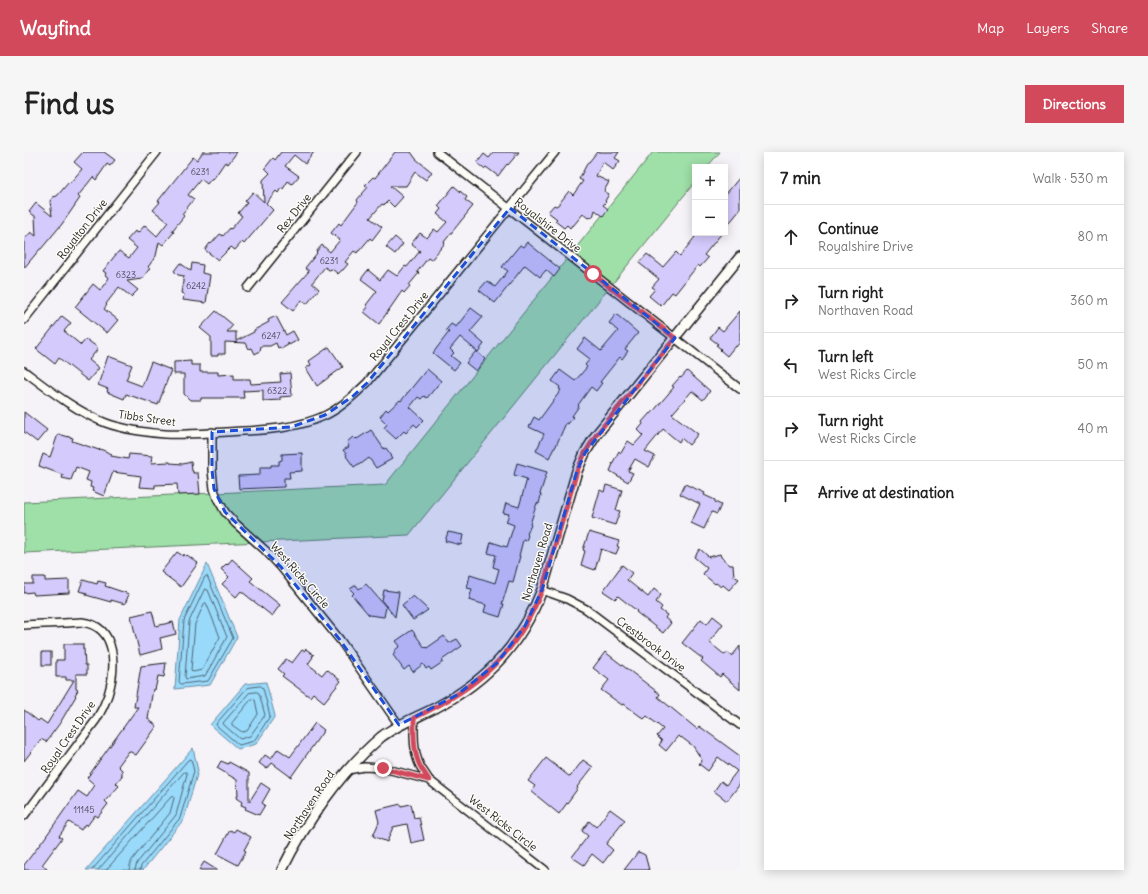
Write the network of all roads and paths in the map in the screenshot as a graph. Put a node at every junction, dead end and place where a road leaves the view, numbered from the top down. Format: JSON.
{"nodes":[{"id":1,"x":157,"y":152,"type":"edge"},
{"id":2,"x":357,"y":152,"type":"edge"},
{"id":3,"x":437,"y":152,"type":"edge"},
{"id":4,"x":555,"y":152,"type":"edge"},
{"id":5,"x":510,"y":208,"type":"junction"},
{"id":6,"x":740,"y":257,"type":"edge"},
{"id":7,"x":248,"y":288,"type":"dead end"},
{"id":8,"x":24,"y":320,"type":"edge"},
{"id":9,"x":675,"y":338,"type":"junction"},
{"id":10,"x":24,"y":371,"type":"edge"},
{"id":11,"x":740,"y":389,"type":"edge"},
{"id":12,"x":212,"y":432,"type":"junction"},
{"id":13,"x":542,"y":590,"type":"junction"},
{"id":14,"x":24,"y":625,"type":"edge"},
{"id":15,"x":414,"y":718,"type":"junction"},
{"id":16,"x":399,"y":725,"type":"junction"},
{"id":17,"x":740,"y":725,"type":"edge"},
{"id":18,"x":348,"y":770,"type":"junction"},
{"id":19,"x":429,"y":780,"type":"junction"},
{"id":20,"x":24,"y":816,"type":"edge"},
{"id":21,"x":282,"y":870,"type":"edge"},
{"id":22,"x":544,"y":870,"type":"edge"}],
"edges":[{"from":1,"to":8,"type":"street","name":"Royalton Drive"},
{"from":2,"to":7,"type":"street","name":"Rex Drive"},
{"from":3,"to":5,"type":"street","name":"Royalshire Drive"},
{"from":4,"to":5,"type":"street","name":"Royal Crest Drive"},
{"from":5,"to":9,"type":"street","name":"Royalshire Drive"},
{"from":5,"to":12,"type":"street","name":"Royal Crest Drive"},
{"from":6,"to":9,"type":"street","name":"Northaven Road"},
{"from":9,"to":11,"type":"street","name":"Royalshire Drive"},
{"from":9,"to":13,"type":"street","name":"Northaven Road"},
{"from":10,"to":12,"type":"street","name":"Tibbs Street"},
{"from":12,"to":16,"type":"street","name":"West Ricks Circle"},
{"from":13,"to":15,"type":"street","name":"Northaven Road"},
{"from":13,"to":17,"type":"street","name":"Crestbrook Drive"},
{"from":14,"to":20,"type":"street","name":"Royal Crest Drive"},
{"from":15,"to":16,"type":"street","name":"Northaven Road"},
{"from":15,"to":19,"type":"street","name":"West Ricks Circle"},
{"from":16,"to":18,"type":"street","name":"Northaven Road"},
{"from":18,"to":19,"type":"street","name":"West Ricks Circle"},
{"from":18,"to":21,"type":"street","name":"Northaven Road"},
{"from":19,"to":22,"type":"street","name":"West Ricks Circle"}]}
